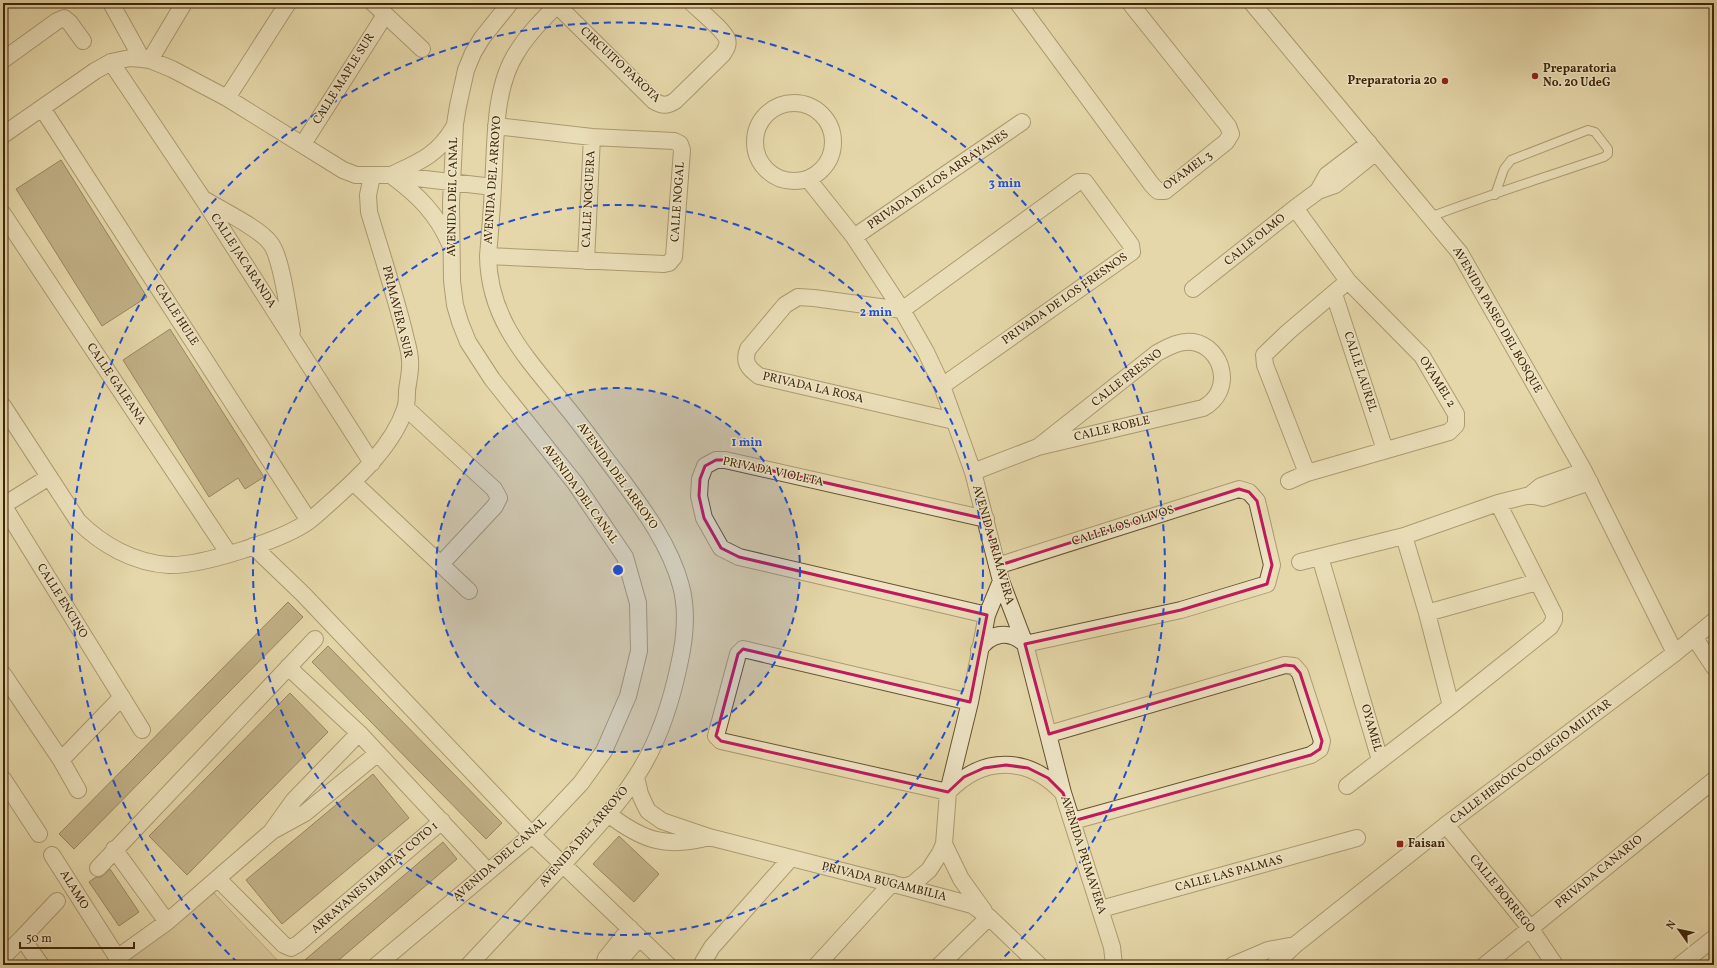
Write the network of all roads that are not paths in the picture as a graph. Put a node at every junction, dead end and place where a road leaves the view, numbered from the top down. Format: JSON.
{"nodes":[{"id":1,"x":111,"y":3,"type":"edge"},
{"id":2,"x":184,"y":3,"type":"edge"},
{"id":3,"x":288,"y":3,"type":"edge"},
{"id":4,"x":372,"y":3,"type":"edge"},
{"id":5,"x":692,"y":3,"type":"edge"},
{"id":6,"x":1018,"y":3,"type":"edge"},
{"id":7,"x":1130,"y":3,"type":"edge"},
{"id":8,"x":1252,"y":3,"type":"edge"},
{"id":9,"x":558,"y":4,"type":"edge"},
{"id":10,"x":503,"y":5,"type":"edge"},
{"id":11,"x":385,"y":15,"type":"junction"},
{"id":12,"x":83,"y":41,"type":"dead end"},
{"id":13,"x":422,"y":48,"type":"dead end"},
{"id":14,"x":146,"y":59,"type":"junction"},
{"id":15,"x":3,"y":60,"type":"edge"},
{"id":16,"x":111,"y":62,"type":"junction"},
{"id":17,"x":227,"y":98,"type":"junction"},
{"id":18,"x":42,"y":108,"type":"junction"},
{"id":19,"x":1022,"y":122,"type":"dead end"},
{"id":20,"x":455,"y":124,"type":"junction"},
{"id":21,"x":496,"y":126,"type":"junction"},
{"id":22,"x":3,"y":135,"type":"edge"},
{"id":23,"x":592,"y":137,"type":"junction"},
{"id":24,"x":303,"y":144,"type":"junction"},
{"id":25,"x":1373,"y":147,"type":"junction"},
{"id":26,"x":390,"y":175,"type":"junction"},
{"id":27,"x":372,"y":176,"type":"junction"},
{"id":28,"x":808,"y":178,"type":"junction"},
{"id":29,"x":452,"y":183,"type":"junction"},
{"id":30,"x":493,"y":187,"type":"junction"},
{"id":31,"x":1494,"y":195,"type":"junction"},
{"id":32,"x":203,"y":199,"type":"junction"},
{"id":33,"x":1295,"y":208,"type":"junction"},
{"id":34,"x":3,"y":214,"type":"edge"},
{"id":35,"x":1430,"y":217,"type":"junction"},
{"id":36,"x":854,"y":237,"type":"junction"},
{"id":37,"x":451,"y":248,"type":"junction"},
{"id":38,"x":488,"y":256,"type":"junction"},
{"id":39,"x":586,"y":262,"type":"junction"},
{"id":40,"x":1348,"y":281,"type":"junction"},
{"id":41,"x":1193,"y":289,"type":"dead end"},
{"id":42,"x":1334,"y":294,"type":"junction"},
{"id":43,"x":902,"y":310,"type":"junction"},
{"id":44,"x":294,"y":340,"type":"junction"},
{"id":45,"x":1219,"y":364,"type":"joint"},
{"id":46,"x":942,"y":386,"type":"junction"},
{"id":47,"x":406,"y":408,"type":"junction"},
{"id":48,"x":5,"y":414,"type":"edge"},
{"id":49,"x":954,"y":421,"type":"junction"},
{"id":50,"x":1038,"y":447,"type":"junction"},
{"id":51,"x":1385,"y":450,"type":"junction"},
{"id":52,"x":372,"y":463,"type":"junction"},
{"id":53,"x":46,"y":472,"type":"junction"},
{"id":54,"x":972,"y":472,"type":"junction"},
{"id":55,"x":1307,"y":473,"type":"junction"},
{"id":56,"x":1587,"y":476,"type":"junction"},
{"id":57,"x":1289,"y":481,"type":"dead end"},
{"id":58,"x":353,"y":482,"type":"junction"},
{"id":59,"x":3,"y":500,"type":"edge"},
{"id":60,"x":1498,"y":503,"type":"junction"},
{"id":61,"x":3,"y":505,"type":"edge"},
{"id":62,"x":986,"y":519,"type":"junction"},
{"id":63,"x":309,"y":521,"type":"junction"},
{"id":64,"x":1404,"y":536,"type":"junction"},
{"id":65,"x":253,"y":546,"type":"junction"},
{"id":66,"x":229,"y":554,"type":"junction"},
{"id":67,"x":1320,"y":557,"type":"junction"},
{"id":68,"x":1300,"y":562,"type":"dead end"},
{"id":69,"x":441,"y":564,"type":"junction"},
{"id":70,"x":999,"y":573,"type":"junction"},
{"id":71,"x":1537,"y":582,"type":"junction"},
{"id":72,"x":469,"y":591,"type":"dead end"},
{"id":73,"x":1427,"y":613,"type":"junction"},
{"id":74,"x":987,"y":616,"type":"junction"},
{"id":75,"x":1714,"y":621,"type":"edge"},
{"id":76,"x":1694,"y":637,"type":"junction"},
{"id":77,"x":315,"y":639,"type":"dead end"},
{"id":78,"x":1024,"y":644,"type":"junction"},
{"id":79,"x":979,"y":650,"type":"junction"},
{"id":80,"x":1675,"y":653,"type":"junction"},
{"id":81,"x":288,"y":667,"type":"junction"},
{"id":82,"x":1714,"y":667,"type":"edge"},
{"id":83,"x":3,"y":674,"type":"edge"},
{"id":84,"x":122,"y":697,"type":"junction"},
{"id":85,"x":970,"y":702,"type":"junction"},
{"id":86,"x":1451,"y":706,"type":"junction"},
{"id":87,"x":142,"y":730,"type":"dead end"},
{"id":88,"x":359,"y":732,"type":"junction"},
{"id":89,"x":1049,"y":734,"type":"junction"},
{"id":90,"x":378,"y":753,"type":"junction"},
{"id":91,"x":61,"y":760,"type":"junction"},
{"id":92,"x":1380,"y":760,"type":"junction"},
{"id":93,"x":636,"y":777,"type":"junction"},
{"id":94,"x":3,"y":779,"type":"edge"},
{"id":95,"x":1714,"y":780,"type":"edge"},
{"id":96,"x":1347,"y":786,"type":"dead end"},
{"id":97,"x":78,"y":790,"type":"dead end"},
{"id":98,"x":948,"y":792,"type":"junction"},
{"id":99,"x":1063,"y":793,"type":"junction"},
{"id":100,"x":608,"y":814,"type":"junction"},
{"id":101,"x":442,"y":821,"type":"junction"},
{"id":102,"x":1074,"y":821,"type":"junction"},
{"id":103,"x":1446,"y":825,"type":"junction"},
{"id":104,"x":271,"y":832,"type":"junction"},
{"id":105,"x":39,"y":834,"type":"dead end"},
{"id":106,"x":532,"y":835,"type":"junction"},
{"id":107,"x":708,"y":837,"type":"junction"},
{"id":108,"x":1357,"y":838,"type":"dead end"},
{"id":109,"x":944,"y":844,"type":"junction"},
{"id":110,"x":114,"y":850,"type":"junction"},
{"id":111,"x":52,"y":854,"type":"dead end"},
{"id":112,"x":791,"y":858,"type":"junction"},
{"id":113,"x":563,"y":863,"type":"junction"},
{"id":114,"x":482,"y":865,"type":"dead end"},
{"id":115,"x":98,"y":868,"type":"dead end"},
{"id":116,"x":218,"y":879,"type":"junction"},
{"id":117,"x":898,"y":885,"type":"junction"},
{"id":118,"x":57,"y":901,"type":"dead end"},
{"id":119,"x":1101,"y":909,"type":"junction"},
{"id":120,"x":989,"y":916,"type":"junction"},
{"id":121,"x":167,"y":922,"type":"junction"},
{"id":122,"x":1530,"y":928,"type":"junction"},
{"id":123,"x":634,"y":933,"type":"junction"},
{"id":124,"x":22,"y":938,"type":"junction"},
{"id":125,"x":1714,"y":938,"type":"edge"},
{"id":126,"x":1295,"y":945,"type":"junction"},
{"id":127,"x":3,"y":956,"type":"edge"},
{"id":128,"x":120,"y":961,"type":"edge"},
{"id":129,"x":41,"y":965,"type":"edge"},
{"id":130,"x":377,"y":965,"type":"edge"},
{"id":131,"x":469,"y":965,"type":"edge"},
{"id":132,"x":604,"y":965,"type":"edge"},
{"id":133,"x":616,"y":965,"type":"edge"},
{"id":134,"x":668,"y":965,"type":"edge"},
{"id":135,"x":704,"y":965,"type":"edge"},
{"id":136,"x":817,"y":965,"type":"edge"},
{"id":137,"x":940,"y":965,"type":"edge"},
{"id":138,"x":1039,"y":965,"type":"edge"},
{"id":139,"x":1114,"y":965,"type":"edge"},
{"id":140,"x":1233,"y":965,"type":"edge"},
{"id":141,"x":1274,"y":965,"type":"edge"},
{"id":142,"x":1484,"y":965,"type":"edge"},
{"id":143,"x":1555,"y":965,"type":"edge"},
{"id":144,"x":1680,"y":965,"type":"edge"}],
"edges":[{"from":1,"to":14,"type":"street"},
{"from":2,"to":14,"type":"street"},
{"from":3,"to":17,"type":"street"},
{"from":4,"to":11,"type":"street"},
{"from":5,"to":9,"type":"street","name":"CIRCUITO PAROTA"},
{"from":6,"to":7,"type":"street","name":"OYAMEL 3"},
{"from":8,"to":25,"type":"street","name":"AVENIDA PASEO DEL BOSQUE"},
{"from":9,"to":21,"type":"street","name":"AVENIDA DEL ARROYO"},
{"from":10,"to":20,"type":"street","name":"AVENIDA DEL CANAL"},
{"from":11,"to":13,"type":"street"},
{"from":11,"to":24,"type":"street","name":"CALLE MAPLE SUR"},
{"from":12,"to":15,"type":"street"},
{"from":14,"to":16,"type":"street"},
{"from":14,"to":17,"type":"street"},
{"from":16,"to":18,"type":"street"},
{"from":16,"to":32,"type":"street","name":"CALLE JACARANDA"},
{"from":17,"to":24,"type":"street"},
{"from":18,"to":22,"type":"street"},
{"from":18,"to":63,"type":"street","name":"CALLE HULE"},
{"from":19,"to":36,"type":"street","name":"PRIVADA DE LOS ARRAYANES"},
{"from":20,"to":26,"type":"street"},
{"from":20,"to":29,"type":"street","name":"AVENIDA DEL CANAL"},
{"from":21,"to":23,"type":"street","name":"CALLE NOGAL"},
{"from":21,"to":30,"type":"street","name":"AVENIDA DEL ARROYO"},
{"from":23,"to":39,"type":"street","name":"CALLE NOGUERA"},
{"from":23,"to":39,"type":"street","name":"CALLE NOGAL"},
{"from":24,"to":27,"type":"street"},
{"from":25,"to":33,"type":"street","name":"CALLE OLMO"},
{"from":25,"to":35,"type":"street","name":"AVENIDA PASEO DEL BOSQUE"},
{"from":26,"to":27,"type":"street"},
{"from":26,"to":29,"type":"street"},
{"from":26,"to":37,"type":"street"},
{"from":27,"to":47,"type":"street","name":"PRIMAVERA SUR"},
{"from":28,"to":28,"type":"street"},
{"from":28,"to":36,"type":"street","name":"AVENIDA PRIMAVERA"},
{"from":29,"to":30,"type":"street"},
{"from":29,"to":37,"type":"street","name":"AVENIDA DEL CANAL"},
{"from":30,"to":38,"type":"street","name":"AVENIDA DEL ARROYO"},
{"from":31,"to":31,"type":"lane"},
{"from":31,"to":35,"type":"lane"},
{"from":32,"to":44,"type":"street","name":"CALLE JACARANDA"},
{"from":32,"to":44,"type":"street"},
{"from":33,"to":40,"type":"street","name":"OYAMEL 2"},
{"from":33,"to":41,"type":"street","name":"CALLE OLMO"},
{"from":34,"to":66,"type":"street","name":"CALLE GALEANA"},
{"from":35,"to":56,"type":"street","name":"AVENIDA PASEO DEL BOSQUE"},
{"from":36,"to":43,"type":"street","name":"AVENIDA PRIMAVERA"},
{"from":37,"to":106,"type":"street","name":"AVENIDA DEL CANAL"},
{"from":38,"to":39,"type":"street","name":"CALLE NOGAL"},
{"from":38,"to":93,"type":"street","name":"AVENIDA DEL ARROYO"},
{"from":40,"to":42,"type":"street"},
{"from":40,"to":51,"type":"street","name":"OYAMEL 2"},
{"from":42,"to":51,"type":"street","name":"CALLE LAUREL"},
{"from":42,"to":55,"type":"street"},
{"from":43,"to":46,"type":"street","name":"AVENIDA PRIMAVERA"},
{"from":43,"to":46,"type":"street","name":"PRIVADA DE LOS FRESNOS"},
{"from":43,"to":49,"type":"street","name":"PRIVADA LA ROSA"},
{"from":44,"to":52,"type":"street","name":"CALLE JACARANDA"},
{"from":45,"to":50,"type":"street","name":"CALLE ROBLE"},
{"from":45,"to":50,"type":"street","name":"CALLE FRESNO"},
{"from":46,"to":49,"type":"street","name":"AVENIDA PRIMAVERA"},
{"from":47,"to":52,"type":"street","name":"PRIMAVERA SUR"},
{"from":47,"to":69,"type":"street"},
{"from":48,"to":53,"type":"street","name":"PRIMAVERA SUR"},
{"from":49,"to":54,"type":"street","name":"AVENIDA PRIMAVERA"},
{"from":50,"to":54,"type":"street","name":"CALLE ROBLE"},
{"from":51,"to":55,"type":"street","name":"OYAMEL 2"},
{"from":52,"to":58,"type":"street","name":"PRIMAVERA SUR"},
{"from":53,"to":59,"type":"street"},
{"from":53,"to":66,"type":"street","name":"PRIMAVERA SUR"},
{"from":54,"to":62,"type":"street","name":"AVENIDA PRIMAVERA"},
{"from":55,"to":57,"type":"street","name":"OYAMEL 2"},
{"from":56,"to":60,"type":"street"},
{"from":56,"to":80,"type":"street","name":"AVENIDA PASEO DEL BOSQUE"},
{"from":58,"to":63,"type":"street","name":"PRIMAVERA SUR"},
{"from":58,"to":69,"type":"street"},
{"from":60,"to":64,"type":"street"},
{"from":60,"to":71,"type":"street","name":"OYAMEL"},
{"from":61,"to":84,"type":"street","name":"CALLE ENCINO"},
{"from":62,"to":70,"type":"street","name":"AVENIDA PRIMAVERA"},
{"from":62,"to":74,"type":"street","name":"PRIVADA VIOLETA"},
{"from":63,"to":65,"type":"street","name":"PRIMAVERA SUR"},
{"from":64,"to":67,"type":"street"},
{"from":64,"to":73,"type":"street"},
{"from":65,"to":66,"type":"street","name":"PRIMAVERA SUR"},
{"from":65,"to":106,"type":"street"},
{"from":67,"to":68,"type":"street"},
{"from":67,"to":92,"type":"street","name":"OYAMEL"},
{"from":69,"to":72,"type":"street"},
{"from":70,"to":74,"type":"street"},
{"from":70,"to":78,"type":"street","name":"AVENIDA PRIMAVERA"},
{"from":70,"to":78,"type":"street","name":"CALLE LOS OLIVOS"},
{"from":71,"to":73,"type":"street"},
{"from":71,"to":86,"type":"street","name":"OYAMEL"},
{"from":73,"to":86,"type":"street"},
{"from":74,"to":79,"type":"street"},
{"from":75,"to":76,"type":"street","name":"CALLE HERÓICO COLEGIO MILITAR"},
{"from":76,"to":80,"type":"street","name":"CALLE HERÓICO COLEGIO MILITAR"},
{"from":76,"to":82,"type":"street"},
{"from":77,"to":81,"type":"street"},
{"from":78,"to":79,"type":"street"},
{"from":78,"to":89,"type":"street","name":"AVENIDA PRIMAVERA"},
{"from":79,"to":85,"type":"street"},
{"from":80,"to":103,"type":"street","name":"CALLE HERÓICO COLEGIO MILITAR"},
{"from":81,"to":88,"type":"street","name":"ARRAYANES HABITAT COTO 1"},
{"from":81,"to":110,"type":"street"},
{"from":83,"to":91,"type":"street"},
{"from":84,"to":87,"type":"street","name":"CALLE ENCINO"},
{"from":84,"to":91,"type":"street"},
{"from":85,"to":98,"type":"street"},
{"from":85,"to":98,"type":"street"},
{"from":86,"to":92,"type":"street","name":"OYAMEL"},
{"from":88,"to":90,"type":"street","name":"ARRAYANES HABITAT COTO 1"},
{"from":88,"to":104,"type":"street"},
{"from":89,"to":99,"type":"street","name":"AVENIDA PRIMAVERA"},
{"from":89,"to":102,"type":"street"},
{"from":90,"to":101,"type":"street","name":"ARRAYANES HABITAT COTO 1"},
{"from":90,"to":104,"type":"street"},
{"from":91,"to":97,"type":"street"},
{"from":92,"to":96,"type":"street"},
{"from":93,"to":100,"type":"street","name":"AVENIDA DEL ARROYO"},
{"from":93,"to":107,"type":"street","name":"PRIVADA BUGAMBILIA"},
{"from":94,"to":105,"type":"street"},
{"from":95,"to":122,"type":"street","name":"PRIVADA CANARIO"},
{"from":98,"to":99,"type":"street"},
{"from":98,"to":109,"type":"street"},
{"from":99,"to":102,"type":"street","name":"AVENIDA PRIMAVERA"},
{"from":100,"to":107,"type":"street","name":"PRIVADA BUGAMBILIA"},
{"from":100,"to":113,"type":"street","name":"AVENIDA DEL ARROYO"},
{"from":101,"to":114,"type":"street"},
{"from":101,"to":116,"type":"street","name":"ARRAYANES HABITAT COTO 1"},
{"from":102,"to":119,"type":"street","name":"AVENIDA PRIMAVERA"},
{"from":103,"to":122,"type":"street","name":"CALLE BORREGO"},
{"from":103,"to":126,"type":"street","name":"CALLE HERÓICO COLEGIO MILITAR"},
{"from":104,"to":116,"type":"street"},
{"from":106,"to":113,"type":"street"},
{"from":106,"to":130,"type":"street","name":"AVENIDA DEL CANAL"},
{"from":107,"to":112,"type":"street","name":"PRIVADA BUGAMBILIA"},
{"from":108,"to":119,"type":"street","name":"CALLE LAS PALMAS"},
{"from":109,"to":117,"type":"street"},
{"from":109,"to":120,"type":"street"},
{"from":110,"to":115,"type":"street"},
{"from":110,"to":121,"type":"street"},
{"from":111,"to":128,"type":"street","name":"ALAMO"},
{"from":112,"to":117,"type":"street","name":"PRIVADA BUGAMBILIA"},
{"from":112,"to":135,"type":"street"},
{"from":113,"to":123,"type":"street"},
{"from":113,"to":131,"type":"street","name":"AVENIDA DEL ARROYO"},
{"from":116,"to":121,"type":"street"},
{"from":117,"to":120,"type":"street","name":"PRIVADA BUGAMBILIA"},
{"from":117,"to":136,"type":"street"},
{"from":118,"to":124,"type":"street"},
{"from":119,"to":139,"type":"street","name":"AVENIDA PRIMAVERA"},
{"from":120,"to":137,"type":"street"},
{"from":120,"to":138,"type":"street","name":"PRIVADA BUGAMBILIA"},
{"from":121,"to":128,"type":"street"},
{"from":122,"to":142,"type":"street","name":"PRIVADA CANARIO"},
{"from":122,"to":143,"type":"street","name":"CALLE BORREGO"},
{"from":123,"to":132,"type":"street"},
{"from":123,"to":133,"type":"street"},
{"from":123,"to":134,"type":"street"},
{"from":124,"to":127,"type":"street"},
{"from":124,"to":129,"type":"street"},
{"from":125,"to":144,"type":"street"},
{"from":126,"to":140,"type":"street"},
{"from":126,"to":141,"type":"street","name":"CALLE HERÓICO COLEGIO MILITAR"}]}
